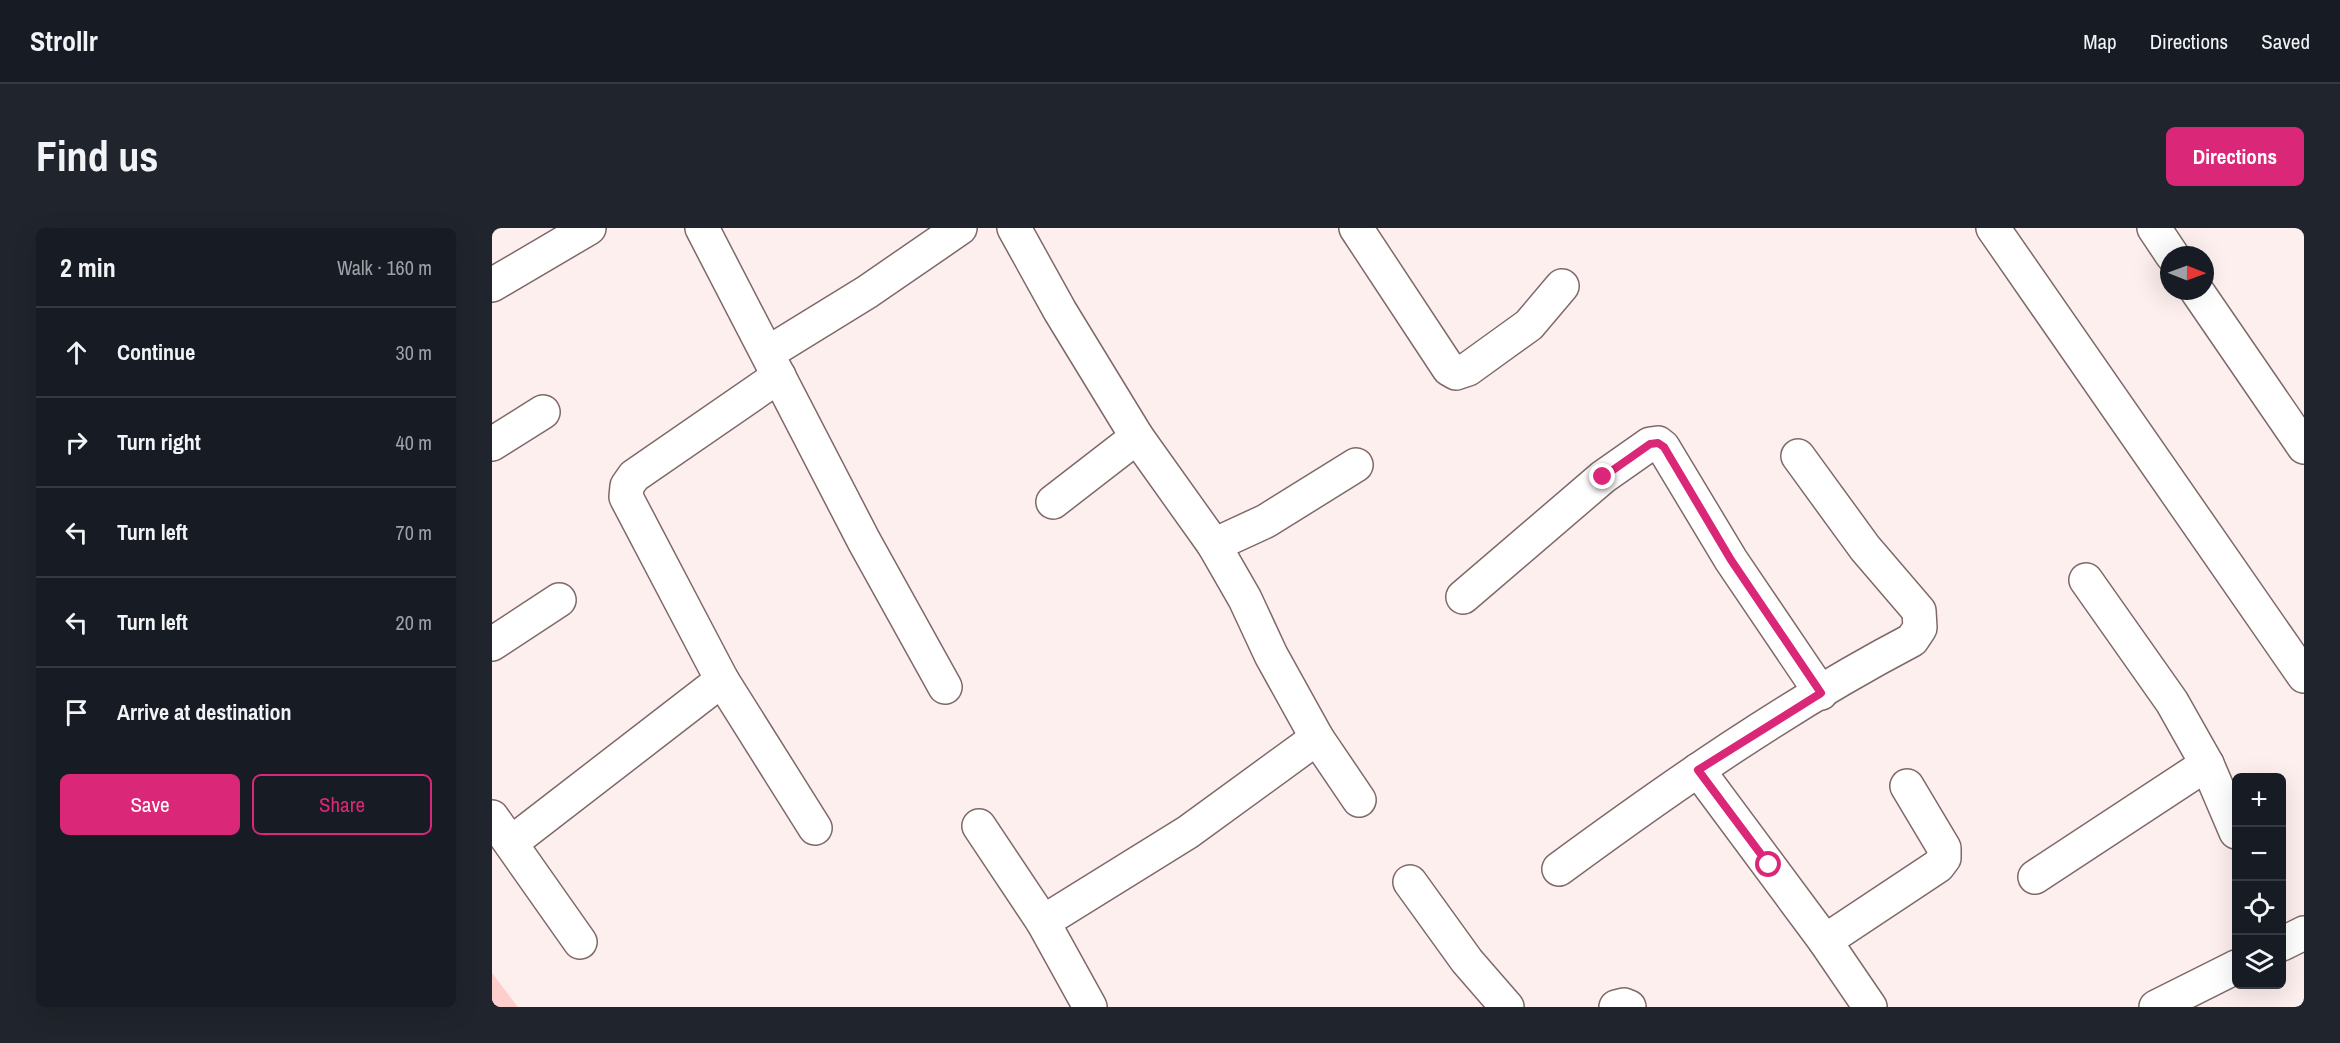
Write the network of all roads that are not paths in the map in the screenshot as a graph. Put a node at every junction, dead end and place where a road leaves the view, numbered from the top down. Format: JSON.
{"nodes":[{"id":1,"x":588,"y":228,"type":"edge"},
{"id":2,"x":702,"y":228,"type":"edge"},
{"id":3,"x":960,"y":228,"type":"edge"},
{"id":4,"x":1014,"y":228,"type":"edge"},
{"id":5,"x":1356,"y":228,"type":"edge"},
{"id":6,"x":1993,"y":228,"type":"edge"},
{"id":7,"x":2154,"y":228,"type":"edge"},
{"id":8,"x":2166,"y":246,"type":"edge"},
{"id":9,"x":492,"y":285,"type":"edge"},
{"id":10,"x":1562,"y":286,"type":"dead end"},
{"id":11,"x":2203,"y":300,"type":"edge"},
{"id":12,"x":774,"y":365,"type":"junction"},
{"id":13,"x":543,"y":412,"type":"dead end"},
{"id":14,"x":1137,"y":437,"type":"junction"},
{"id":15,"x":492,"y":444,"type":"edge"},
{"id":16,"x":2304,"y":447,"type":"edge"},
{"id":17,"x":1798,"y":456,"type":"dead end"},
{"id":18,"x":1356,"y":465,"type":"dead end"},
{"id":19,"x":1053,"y":502,"type":"dead end"},
{"id":20,"x":1214,"y":545,"type":"junction"},
{"id":21,"x":2086,"y":580,"type":"dead end"},
{"id":22,"x":1463,"y":597,"type":"dead end"},
{"id":23,"x":560,"y":600,"type":"dead end"},
{"id":24,"x":492,"y":644,"type":"edge"},
{"id":25,"x":2304,"y":676,"type":"edge"},
{"id":26,"x":722,"y":680,"type":"junction"},
{"id":27,"x":945,"y":687,"type":"dead end"},
{"id":28,"x":1821,"y":693,"type":"junction"},
{"id":29,"x":1317,"y":738,"type":"junction"},
{"id":30,"x":2206,"y":764,"type":"junction"},
{"id":31,"x":1698,"y":770,"type":"junction"},
{"id":32,"x":1907,"y":786,"type":"dead end"},
{"id":33,"x":1359,"y":800,"type":"dead end"},
{"id":34,"x":492,"y":817,"type":"edge"},
{"id":35,"x":979,"y":826,"type":"dead end"},
{"id":36,"x":2234,"y":827,"type":"edge"},
{"id":37,"x":815,"y":828,"type":"dead end"},
{"id":38,"x":512,"y":843,"type":"junction"},
{"id":39,"x":1559,"y":869,"type":"dead end"},
{"id":40,"x":2035,"y":877,"type":"dead end"},
{"id":41,"x":1410,"y":882,"type":"dead end"},
{"id":42,"x":1043,"y":922,"type":"junction"},
{"id":43,"x":1825,"y":941,"type":"junction"},
{"id":44,"x":580,"y":942,"type":"dead end"},
{"id":45,"x":2232,"y":969,"type":"edge"},
{"id":46,"x":1090,"y":1007,"type":"edge"},
{"id":47,"x":1507,"y":1007,"type":"edge"},
{"id":48,"x":1616,"y":1007,"type":"edge"},
{"id":49,"x":1629,"y":1007,"type":"edge"},
{"id":50,"x":1870,"y":1007,"type":"edge"},
{"id":51,"x":2156,"y":1007,"type":"edge"}],
"edges":[{"from":1,"to":9,"type":"street"},
{"from":2,"to":12,"type":"street"},
{"from":3,"to":12,"type":"street"},
{"from":4,"to":14,"type":"street"},
{"from":5,"to":10,"type":"street"},
{"from":6,"to":25,"type":"street"},
{"from":7,"to":8,"type":"street"},
{"from":11,"to":16,"type":"street"},
{"from":12,"to":26,"type":"street"},
{"from":12,"to":27,"type":"street"},
{"from":13,"to":15,"type":"street"},
{"from":14,"to":19,"type":"street"},
{"from":14,"to":20,"type":"street"},
{"from":17,"to":28,"type":"street"},
{"from":18,"to":20,"type":"street"},
{"from":20,"to":29,"type":"street"},
{"from":21,"to":30,"type":"street"},
{"from":22,"to":28,"type":"street"},
{"from":23,"to":24,"type":"street"},
{"from":26,"to":37,"type":"street"},
{"from":26,"to":38,"type":"street"},
{"from":28,"to":31,"type":"street"},
{"from":29,"to":33,"type":"street"},
{"from":29,"to":42,"type":"street"},
{"from":30,"to":36,"type":"street"},
{"from":30,"to":40,"type":"street"},
{"from":31,"to":39,"type":"street"},
{"from":31,"to":43,"type":"street"},
{"from":32,"to":43,"type":"street"},
{"from":34,"to":38,"type":"street"},
{"from":35,"to":42,"type":"street"},
{"from":38,"to":44,"type":"street"},
{"from":41,"to":47,"type":"street"},
{"from":42,"to":46,"type":"street"},
{"from":43,"to":50,"type":"street"},
{"from":45,"to":51,"type":"street"},
{"from":48,"to":49,"type":"street"}]}
